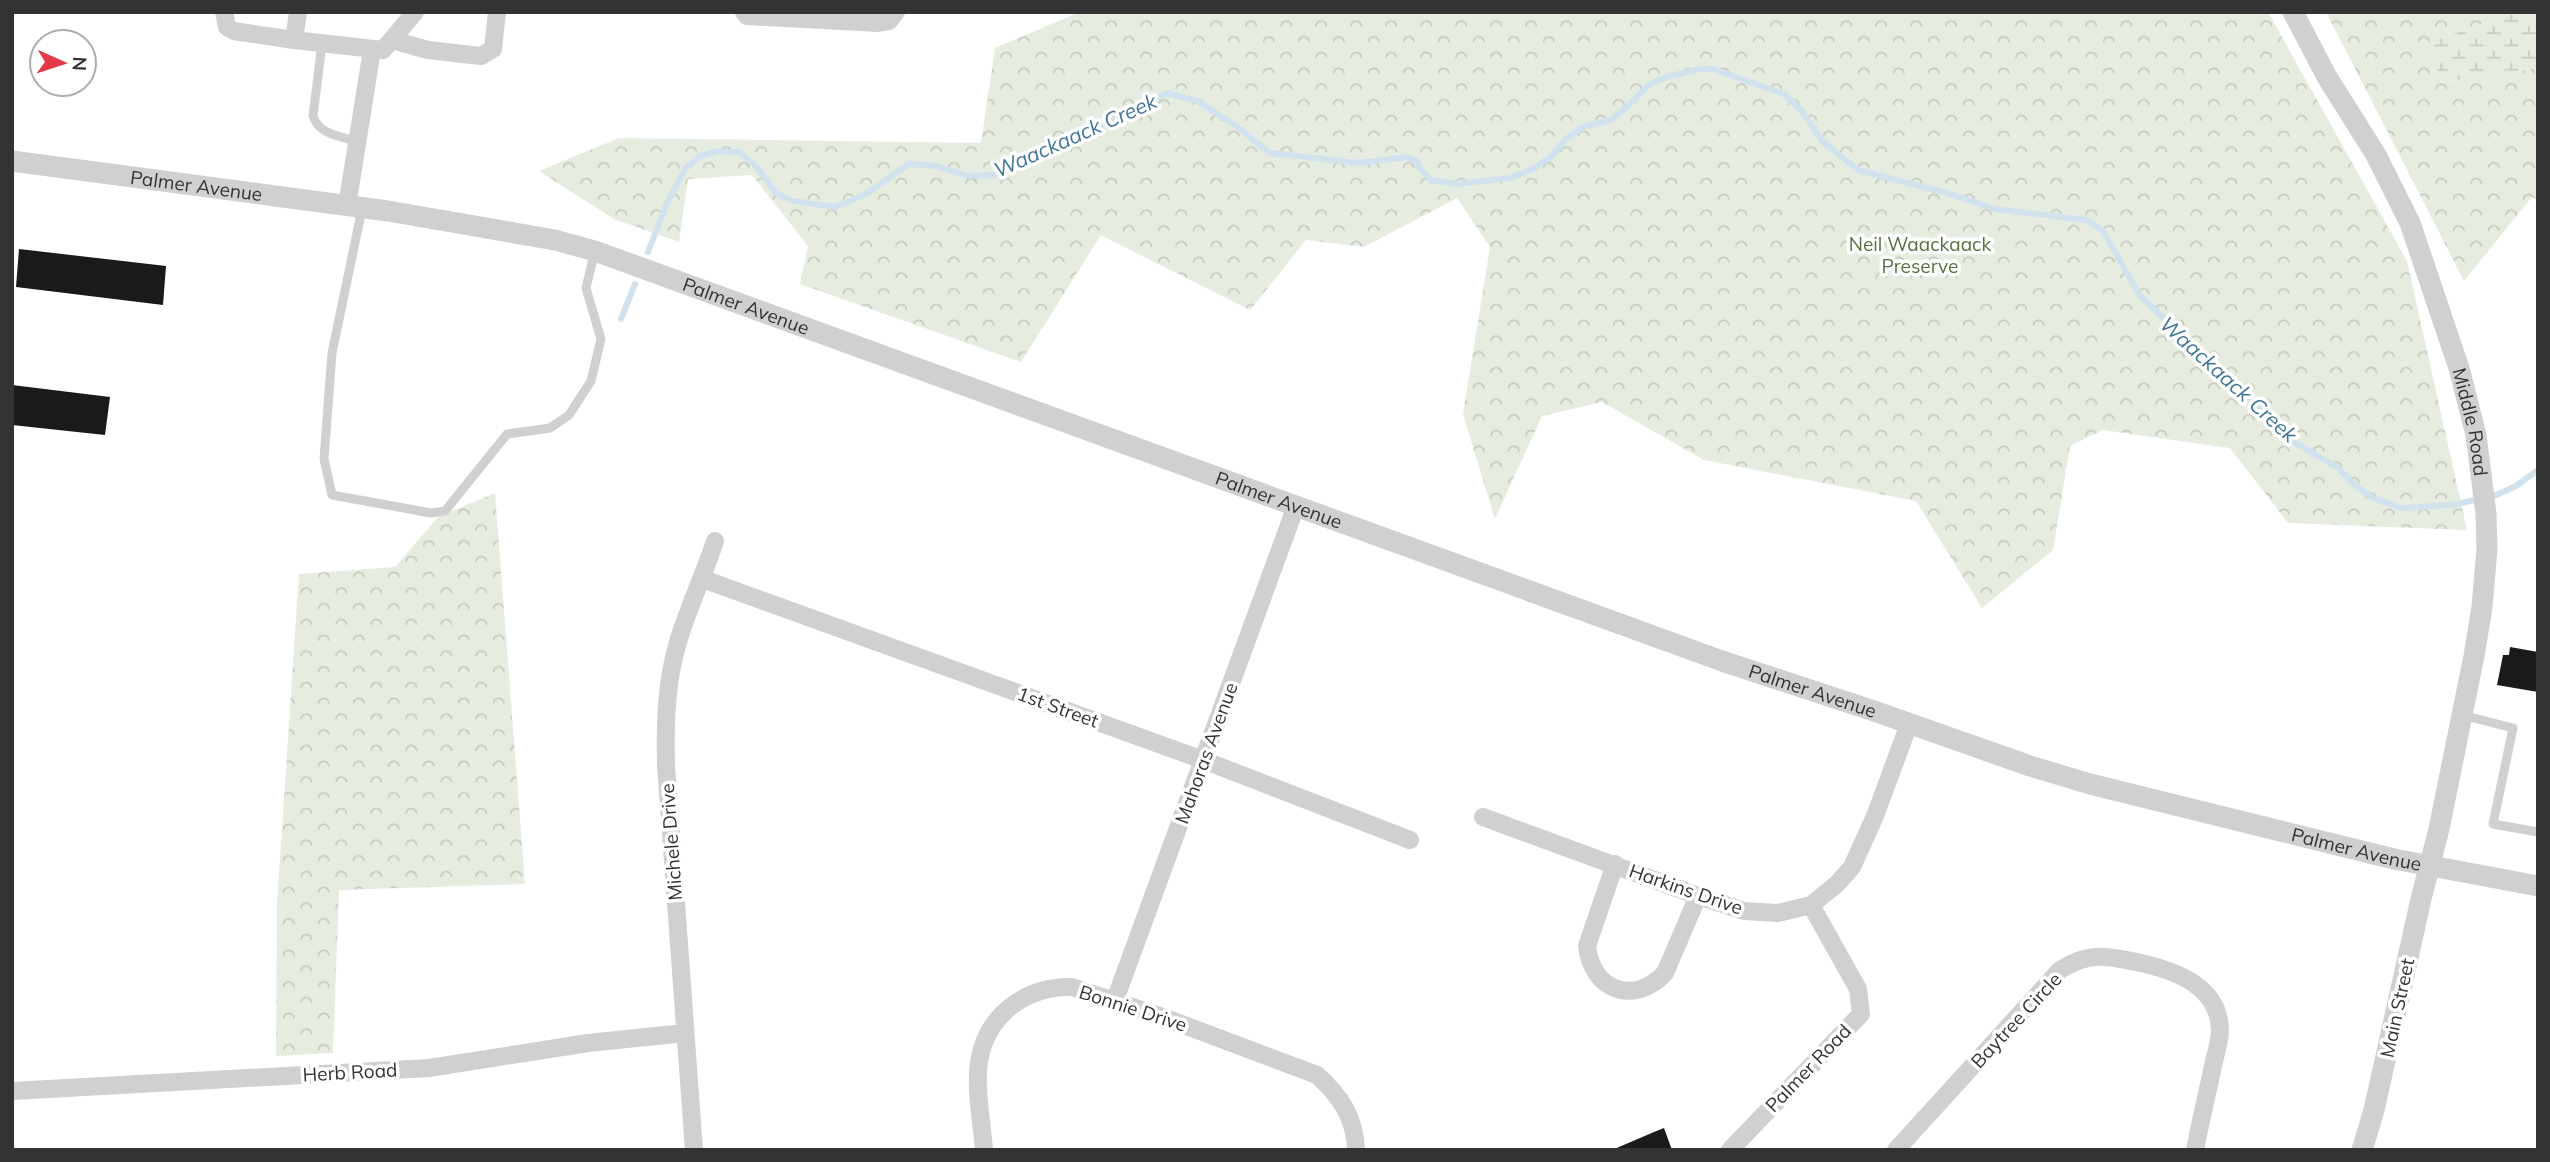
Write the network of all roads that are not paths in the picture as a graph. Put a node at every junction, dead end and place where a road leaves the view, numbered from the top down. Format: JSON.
{"nodes":[{"id":1,"x":224,"y":12,"type":"edge"},
{"id":2,"x":298,"y":12,"type":"edge"},
{"id":3,"x":415,"y":12,"type":"edge"},
{"id":4,"x":497,"y":12,"type":"edge"},
{"id":5,"x":744,"y":12,"type":"edge"},
{"id":6,"x":895,"y":12,"type":"edge"},
{"id":7,"x":2293,"y":12,"type":"edge"},
{"id":8,"x":294,"y":40,"type":"junction"},
{"id":9,"x":392,"y":40,"type":"junction"},
{"id":10,"x":322,"y":44,"type":"junction"},
{"id":11,"x":372,"y":50,"type":"junction"},
{"id":12,"x":358,"y":142,"type":"junction"},
{"id":13,"x":12,"y":161,"type":"edge"},
{"id":14,"x":355,"y":207,"type":"junction"},
{"id":15,"x":595,"y":251,"type":"junction"},
{"id":16,"x":1296,"y":506,"type":"junction"},
{"id":17,"x":715,"y":541,"type":"dead end"},
{"id":18,"x":703,"y":579,"type":"junction"},
{"id":19,"x":2462,"y":715,"type":"junction"},
{"id":20,"x":1909,"y":724,"type":"junction"},
{"id":21,"x":1203,"y":760,"type":"junction"},
{"id":22,"x":1483,"y":817,"type":"dead end"},
{"id":23,"x":2538,"y":832,"type":"edge"},
{"id":24,"x":1410,"y":840,"type":"dead end"},
{"id":25,"x":1615,"y":864,"type":"junction"},
{"id":26,"x":2430,"y":865,"type":"junction"},
{"id":27,"x":2538,"y":886,"type":"edge"},
{"id":28,"x":1698,"y":896,"type":"junction"},
{"id":29,"x":1811,"y":905,"type":"junction"},
{"id":30,"x":1115,"y":1000,"type":"junction"},
{"id":31,"x":685,"y":1033,"type":"junction"},
{"id":32,"x":12,"y":1091,"type":"edge"},
{"id":33,"x":694,"y":1150,"type":"edge"},
{"id":34,"x":984,"y":1150,"type":"edge"},
{"id":35,"x":1356,"y":1150,"type":"edge"},
{"id":36,"x":1730,"y":1150,"type":"edge"},
{"id":37,"x":1896,"y":1150,"type":"edge"},
{"id":38,"x":2195,"y":1150,"type":"edge"},
{"id":39,"x":2362,"y":1150,"type":"edge"}],
"edges":[{"from":1,"to":8,"type":"street"},
{"from":2,"to":8,"type":"street"},
{"from":3,"to":9,"type":"street"},
{"from":4,"to":9,"type":"street"},
{"from":5,"to":6,"type":"street"},
{"from":7,"to":19,"type":"street","name":"Middle Road"},
{"from":8,"to":10,"type":"street"},
{"from":9,"to":11,"type":"street"},
{"from":10,"to":11,"type":"street"},
{"from":10,"to":12,"type":"lane"},
{"from":11,"to":12,"type":"street"},
{"from":12,"to":14,"type":"street"},
{"from":13,"to":14,"type":"street","name":"Palmer Avenue"},
{"from":14,"to":15,"type":"street","name":"Palmer Avenue"},
{"from":14,"to":15,"type":"lane"},
{"from":15,"to":16,"type":"street","name":"Palmer Avenue"},
{"from":16,"to":20,"type":"street","name":"Palmer Avenue"},
{"from":16,"to":21,"type":"street","name":"Mahoras Avenue"},
{"from":17,"to":18,"type":"street","name":"Michele Drive"},
{"from":18,"to":21,"type":"street","name":"1st Street"},
{"from":18,"to":31,"type":"street","name":"Michele Drive"},
{"from":19,"to":23,"type":"lane"},
{"from":19,"to":26,"type":"street","name":"Middle Road"},
{"from":20,"to":26,"type":"street","name":"Palmer Avenue"},
{"from":20,"to":29,"type":"street","name":"Harkins Drive"},
{"from":21,"to":24,"type":"street","name":"1st Street"},
{"from":21,"to":30,"type":"street","name":"Mahoras Avenue"},
{"from":22,"to":25,"type":"street","name":"Harkins Drive"},
{"from":25,"to":28,"type":"street","name":"Harkins Drive"},
{"from":25,"to":28,"type":"street"},
{"from":26,"to":27,"type":"street","name":"Palmer Avenue"},
{"from":26,"to":39,"type":"street","name":"Main Street"},
{"from":28,"to":29,"type":"street","name":"Harkins Drive"},
{"from":29,"to":36,"type":"street","name":"Palmer Road"},
{"from":30,"to":34,"type":"street","name":"Bonnie Drive"},
{"from":30,"to":35,"type":"street","name":"Bonnie Drive"},
{"from":31,"to":32,"type":"street","name":"Herb Road"},
{"from":31,"to":33,"type":"street","name":"Michele Drive"},
{"from":37,"to":38,"type":"street","name":"Baytree Circle"}]}
